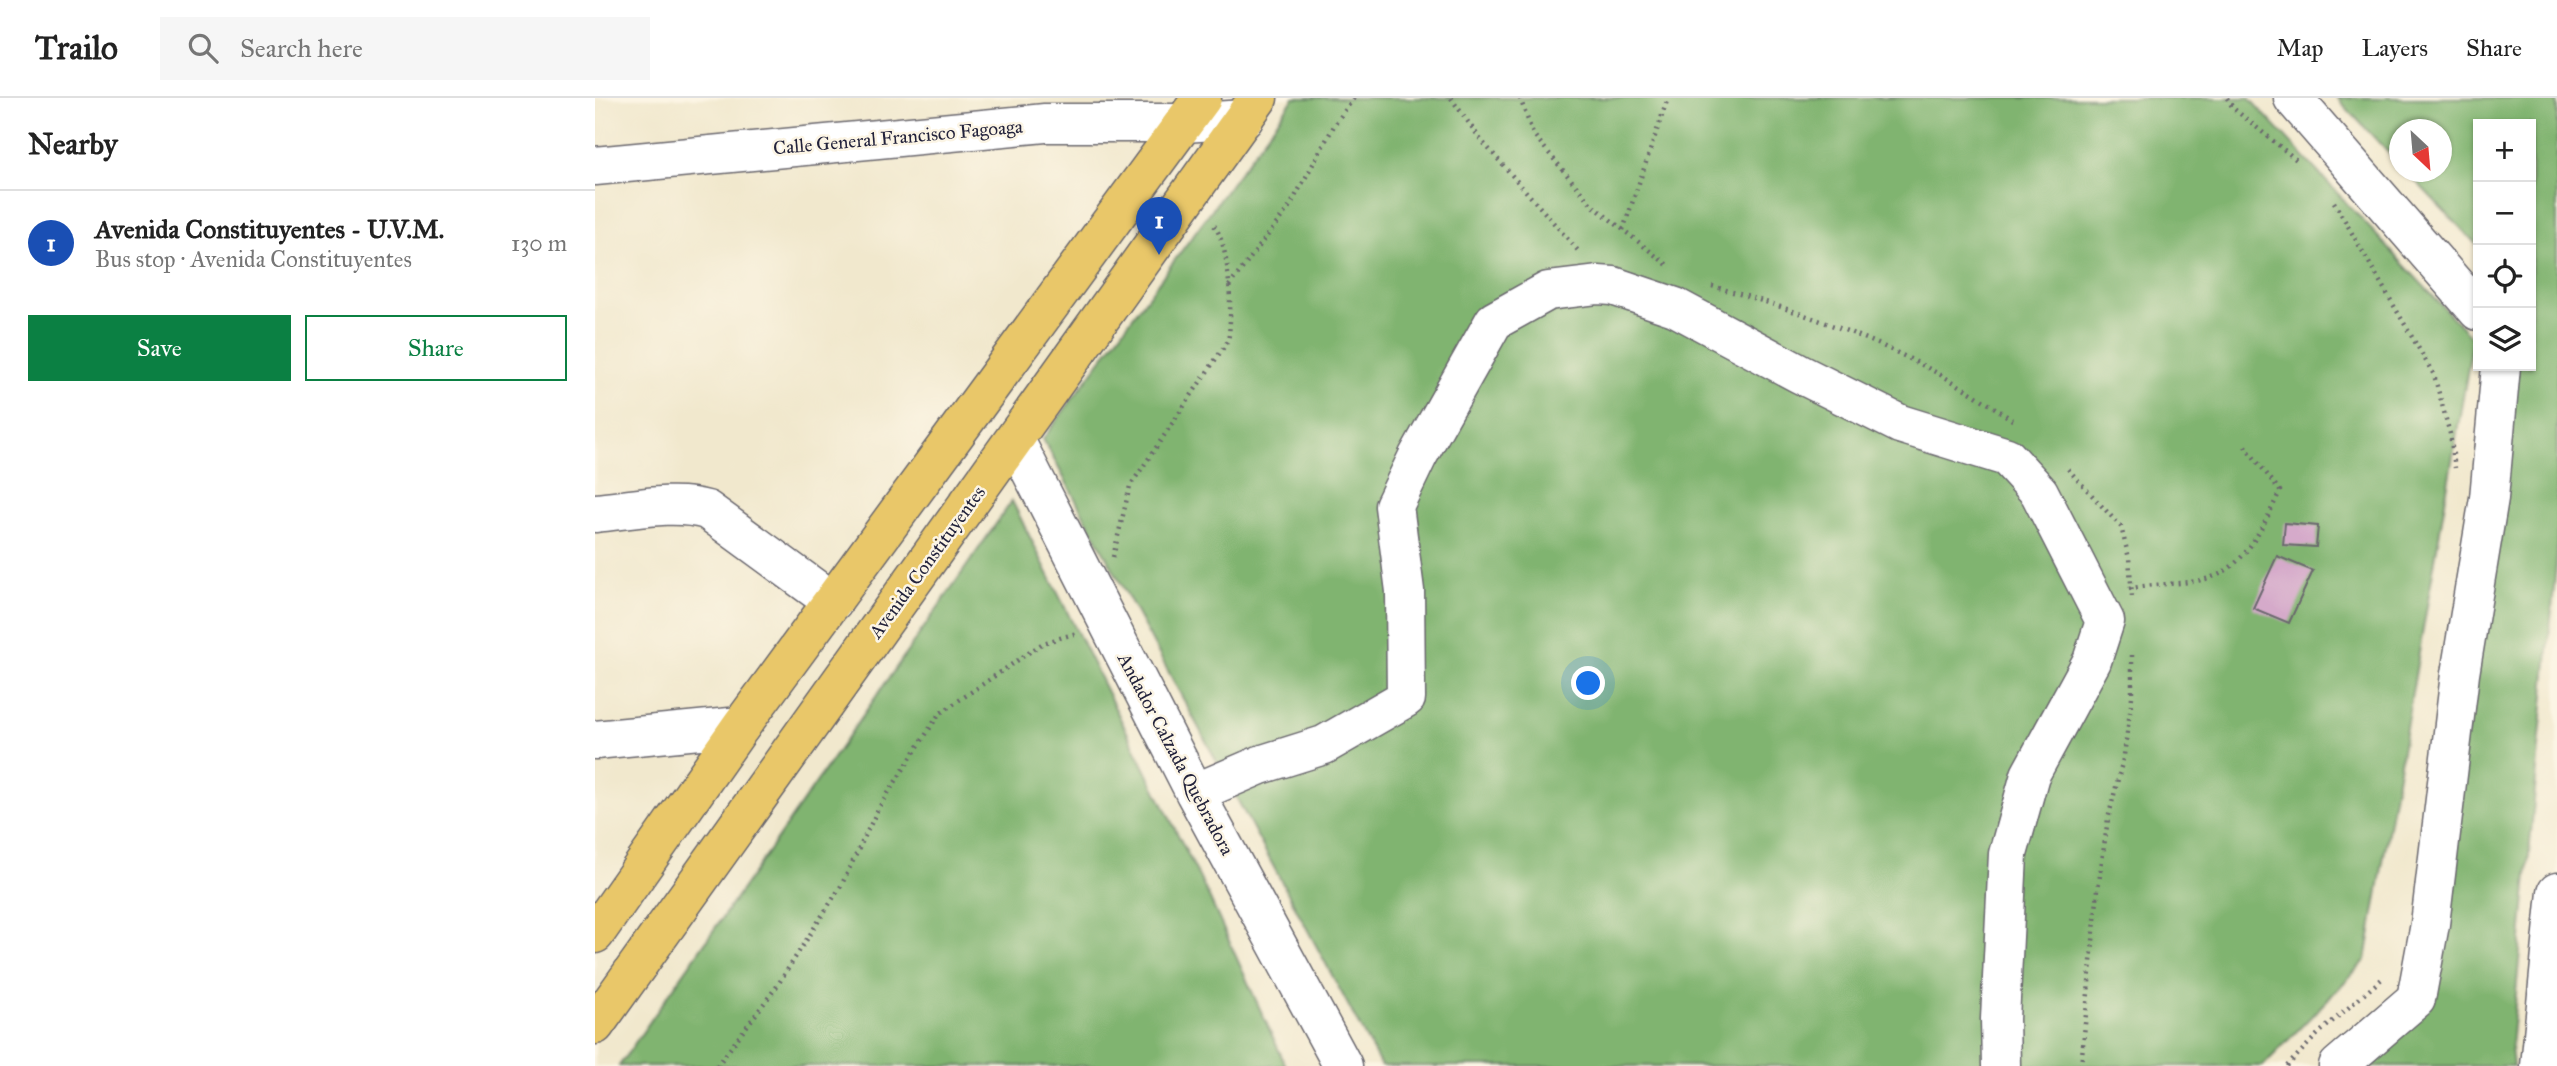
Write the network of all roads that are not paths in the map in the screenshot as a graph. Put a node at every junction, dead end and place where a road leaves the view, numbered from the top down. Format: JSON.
{"nodes":[{"id":1,"x":2293,"y":98,"type":"edge"},
{"id":2,"x":1251,"y":108,"type":"edge"},
{"id":3,"x":1044,"y":110,"type":"edge"},
{"id":4,"x":1193,"y":111,"type":"edge"},
{"id":5,"x":595,"y":166,"type":"edge"},
{"id":6,"x":2475,"y":308,"type":"edge"},
{"id":7,"x":2501,"y":371,"type":"edge"},
{"id":8,"x":958,"y":432,"type":"junction"},
{"id":9,"x":1006,"y":452,"type":"junction"},
{"id":10,"x":595,"y":513,"type":"edge"},
{"id":11,"x":833,"y":602,"type":"junction"},
{"id":12,"x":741,"y":726,"type":"junction"},
{"id":13,"x":595,"y":740,"type":"edge"},
{"id":14,"x":1195,"y":793,"type":"junction"},
{"id":15,"x":2557,"y":892,"type":"edge"},
{"id":16,"x":595,"y":934,"type":"edge"},
{"id":17,"x":595,"y":1025,"type":"edge"},
{"id":18,"x":1343,"y":1066,"type":"edge"},
{"id":19,"x":2001,"y":1066,"type":"edge"},
{"id":20,"x":2338,"y":1066,"type":"edge"},
{"id":21,"x":2540,"y":1066,"type":"edge"}],
"edges":[{"from":1,"to":6,"type":"street"},
{"from":2,"to":4,"type":"street","name":"Calle General Francisco Fagoaga"},
{"from":2,"to":9,"type":"main road","name":"Avenida Constituyentes"},
{"from":3,"to":4,"type":"street","name":"Calle General Francisco Fagoaga"},
{"from":3,"to":5,"type":"street","name":"Calle General Francisco Fagoaga"},
{"from":4,"to":8,"type":"main road"},
{"from":7,"to":20,"type":"street"},
{"from":8,"to":9,"type":"main road"},
{"from":8,"to":11,"type":"main road"},
{"from":9,"to":14,"type":"street","name":"Andador Calzada Quebradora"},
{"from":9,"to":17,"type":"main road","name":"Avenida Constituyentes"},
{"from":10,"to":11,"type":"street"},
{"from":11,"to":12,"type":"main road"},
{"from":12,"to":13,"type":"street"},
{"from":12,"to":16,"type":"main road"},
{"from":14,"to":18,"type":"street","name":"Andador Calzada Quebradora"},
{"from":14,"to":19,"type":"street"},
{"from":15,"to":21,"type":"street"}]}
